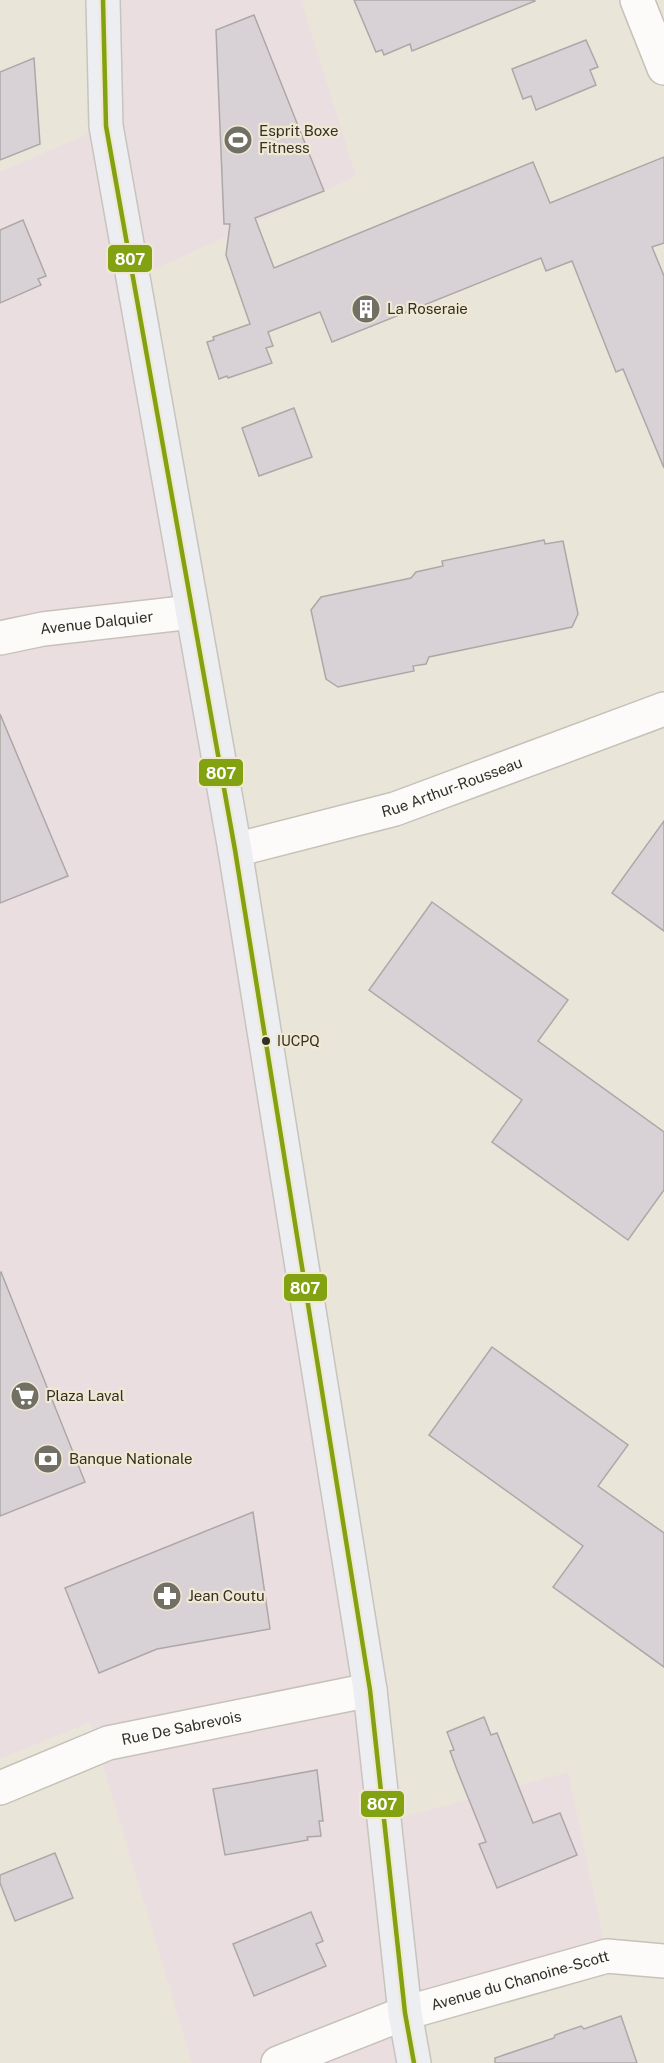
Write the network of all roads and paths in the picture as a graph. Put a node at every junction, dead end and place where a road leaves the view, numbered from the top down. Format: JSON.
{"nodes":[{"id":1,"x":103,"y":0,"type":"edge"},
{"id":2,"x":637,"y":0,"type":"edge"},
{"id":3,"x":664,"y":68,"type":"edge"},
{"id":4,"x":192,"y":612,"type":"junction"},
{"id":5,"x":0,"y":638,"type":"edge"},
{"id":6,"x":664,"y":708,"type":"edge"},
{"id":7,"x":235,"y":850,"type":"junction"},
{"id":8,"x":370,"y":1690,"type":"junction"},
{"id":9,"x":0,"y":1788,"type":"edge"},
{"id":10,"x":664,"y":1961,"type":"edge"},
{"id":11,"x":405,"y":2013,"type":"junction"},
{"id":12,"x":279,"y":2063,"type":"edge"},
{"id":13,"x":414,"y":2063,"type":"edge"}],
"edges":[{"from":1,"to":4,"type":"main road"},
{"from":2,"to":3,"type":"street"},
{"from":4,"to":5,"type":"street","name":"Avenue Dalquier"},
{"from":4,"to":7,"type":"main road"},
{"from":6,"to":7,"type":"street","name":"Rue Arthur-Rousseau"},
{"from":7,"to":8,"type":"main road"},
{"from":8,"to":9,"type":"street","name":"Rue De Sabrevois"},
{"from":8,"to":11,"type":"main road"},
{"from":10,"to":11,"type":"street","name":"Avenue du Chanoine-Scott"},
{"from":11,"to":12,"type":"street","name":"Avenue du Chanoine-Scott"},
{"from":11,"to":13,"type":"main road"}]}
